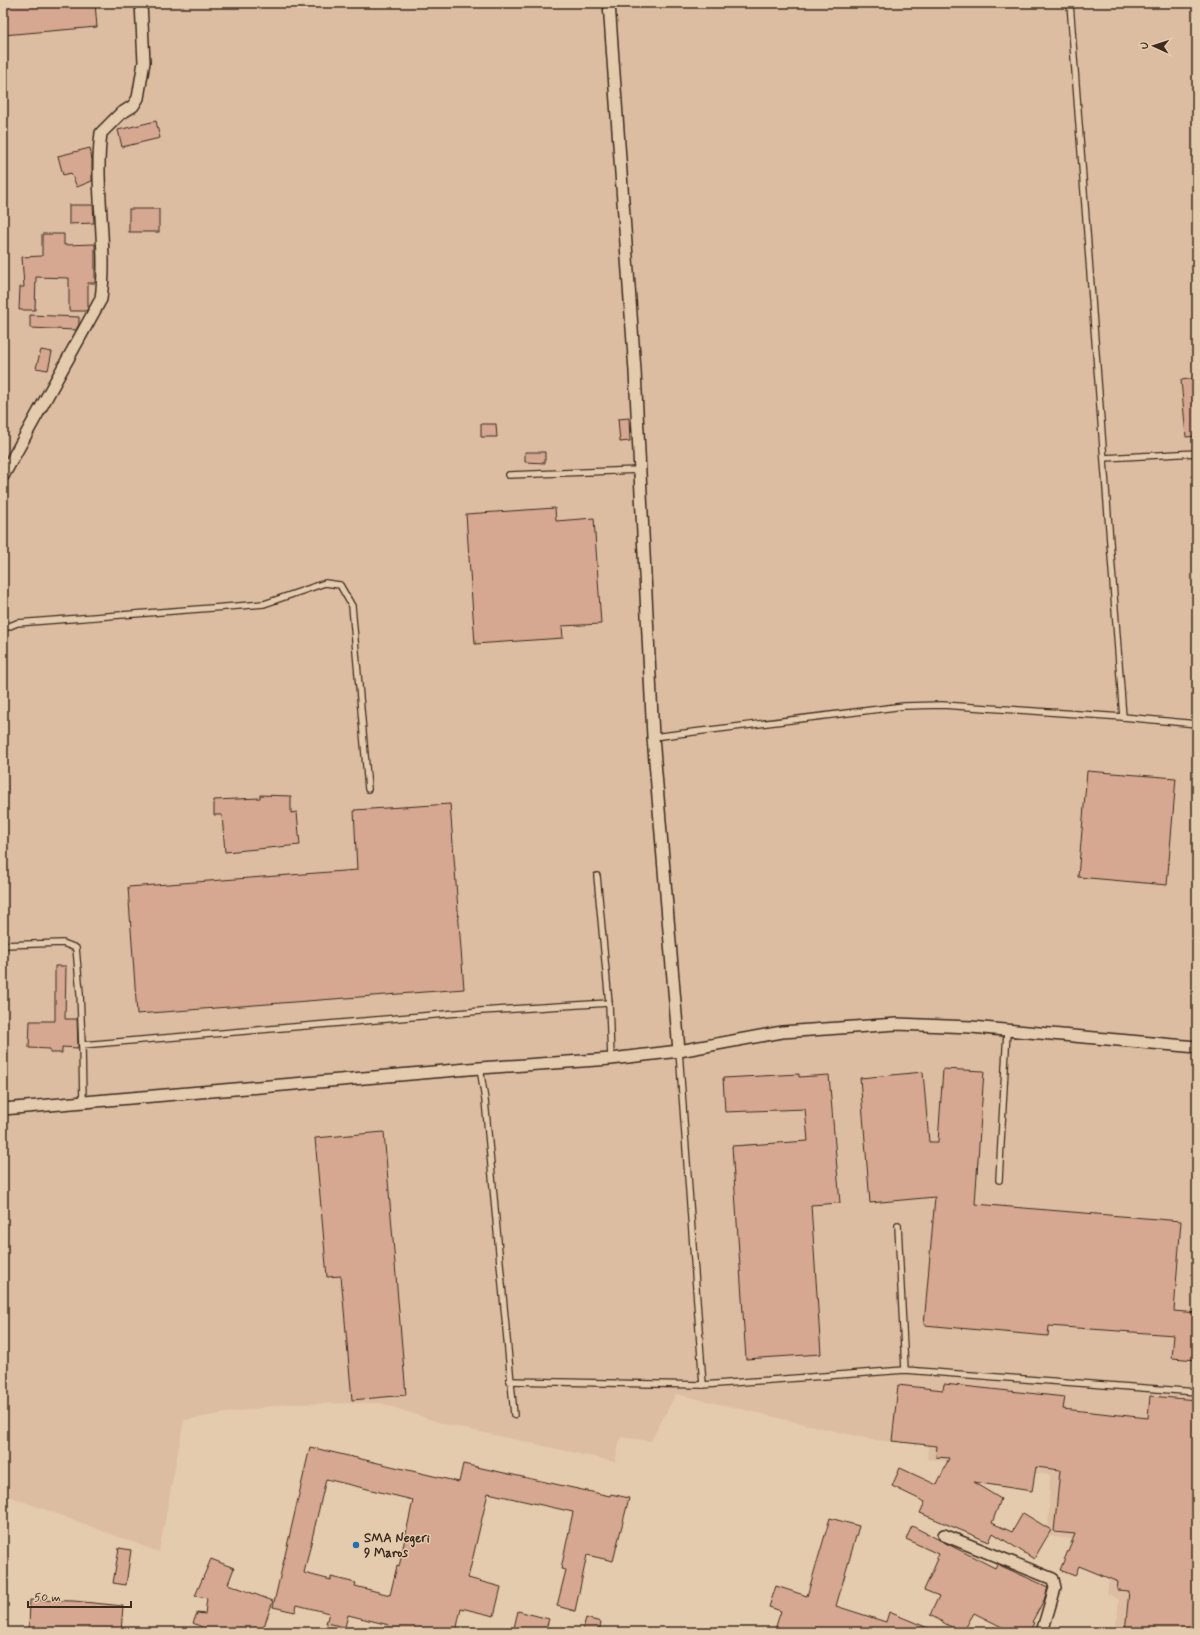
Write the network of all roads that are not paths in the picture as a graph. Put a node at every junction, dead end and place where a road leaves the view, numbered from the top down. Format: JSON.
{"nodes":[{"id":1,"x":140,"y":3,"type":"edge"},
{"id":2,"x":609,"y":3,"type":"edge"},
{"id":3,"x":1070,"y":3,"type":"edge"},
{"id":4,"x":1197,"y":453,"type":"edge"},
{"id":5,"x":1104,"y":458,"type":"junction"},
{"id":6,"x":638,"y":470,"type":"junction"},
{"id":7,"x":509,"y":475,"type":"dead end"},
{"id":8,"x":3,"y":476,"type":"edge"},
{"id":9,"x":3,"y":629,"type":"edge"},
{"id":10,"x":1123,"y":717,"type":"junction"},
{"id":11,"x":1197,"y":724,"type":"edge"},
{"id":12,"x":653,"y":737,"type":"junction"},
{"id":13,"x":368,"y":789,"type":"dead end"},
{"id":14,"x":597,"y":876,"type":"dead end"},
{"id":15,"x":3,"y":945,"type":"edge"},
{"id":16,"x":609,"y":1003,"type":"junction"},
{"id":17,"x":1006,"y":1031,"type":"junction"},
{"id":18,"x":82,"y":1045,"type":"junction"},
{"id":19,"x":1197,"y":1047,"type":"edge"},
{"id":20,"x":679,"y":1051,"type":"junction"},
{"id":21,"x":611,"y":1059,"type":"junction"},
{"id":22,"x":480,"y":1068,"type":"junction"},
{"id":23,"x":83,"y":1102,"type":"junction"},
{"id":24,"x":3,"y":1109,"type":"edge"},
{"id":25,"x":999,"y":1180,"type":"dead end"},
{"id":26,"x":898,"y":1225,"type":"dead end"},
{"id":27,"x":905,"y":1370,"type":"junction"},
{"id":28,"x":509,"y":1381,"type":"junction"},
{"id":29,"x":703,"y":1385,"type":"junction"},
{"id":30,"x":1197,"y":1392,"type":"edge"},
{"id":31,"x":514,"y":1415,"type":"dead end"},
{"id":32,"x":944,"y":1535,"type":"dead end"},
{"id":33,"x":1042,"y":1632,"type":"edge"}],
"edges":[{"from":1,"to":8,"type":"street"},
{"from":2,"to":6,"type":"street"},
{"from":3,"to":5,"type":"lane"},
{"from":4,"to":5,"type":"lane"},
{"from":5,"to":10,"type":"lane"},
{"from":6,"to":7,"type":"lane"},
{"from":6,"to":12,"type":"street"},
{"from":9,"to":13,"type":"lane"},
{"from":10,"to":11,"type":"lane"},
{"from":10,"to":12,"type":"lane"},
{"from":12,"to":20,"type":"street"},
{"from":14,"to":16,"type":"lane"},
{"from":15,"to":18,"type":"lane"},
{"from":16,"to":18,"type":"lane"},
{"from":16,"to":21,"type":"lane"},
{"from":17,"to":19,"type":"street"},
{"from":17,"to":20,"type":"street"},
{"from":17,"to":25,"type":"lane"},
{"from":18,"to":23,"type":"lane"},
{"from":20,"to":21,"type":"street"},
{"from":20,"to":29,"type":"lane"},
{"from":21,"to":22,"type":"street"},
{"from":22,"to":23,"type":"street"},
{"from":22,"to":28,"type":"lane"},
{"from":23,"to":24,"type":"street"},
{"from":26,"to":27,"type":"lane"},
{"from":27,"to":29,"type":"lane"},
{"from":27,"to":30,"type":"lane"},
{"from":28,"to":29,"type":"lane"},
{"from":28,"to":31,"type":"lane"},
{"from":32,"to":33,"type":"street"}]}
